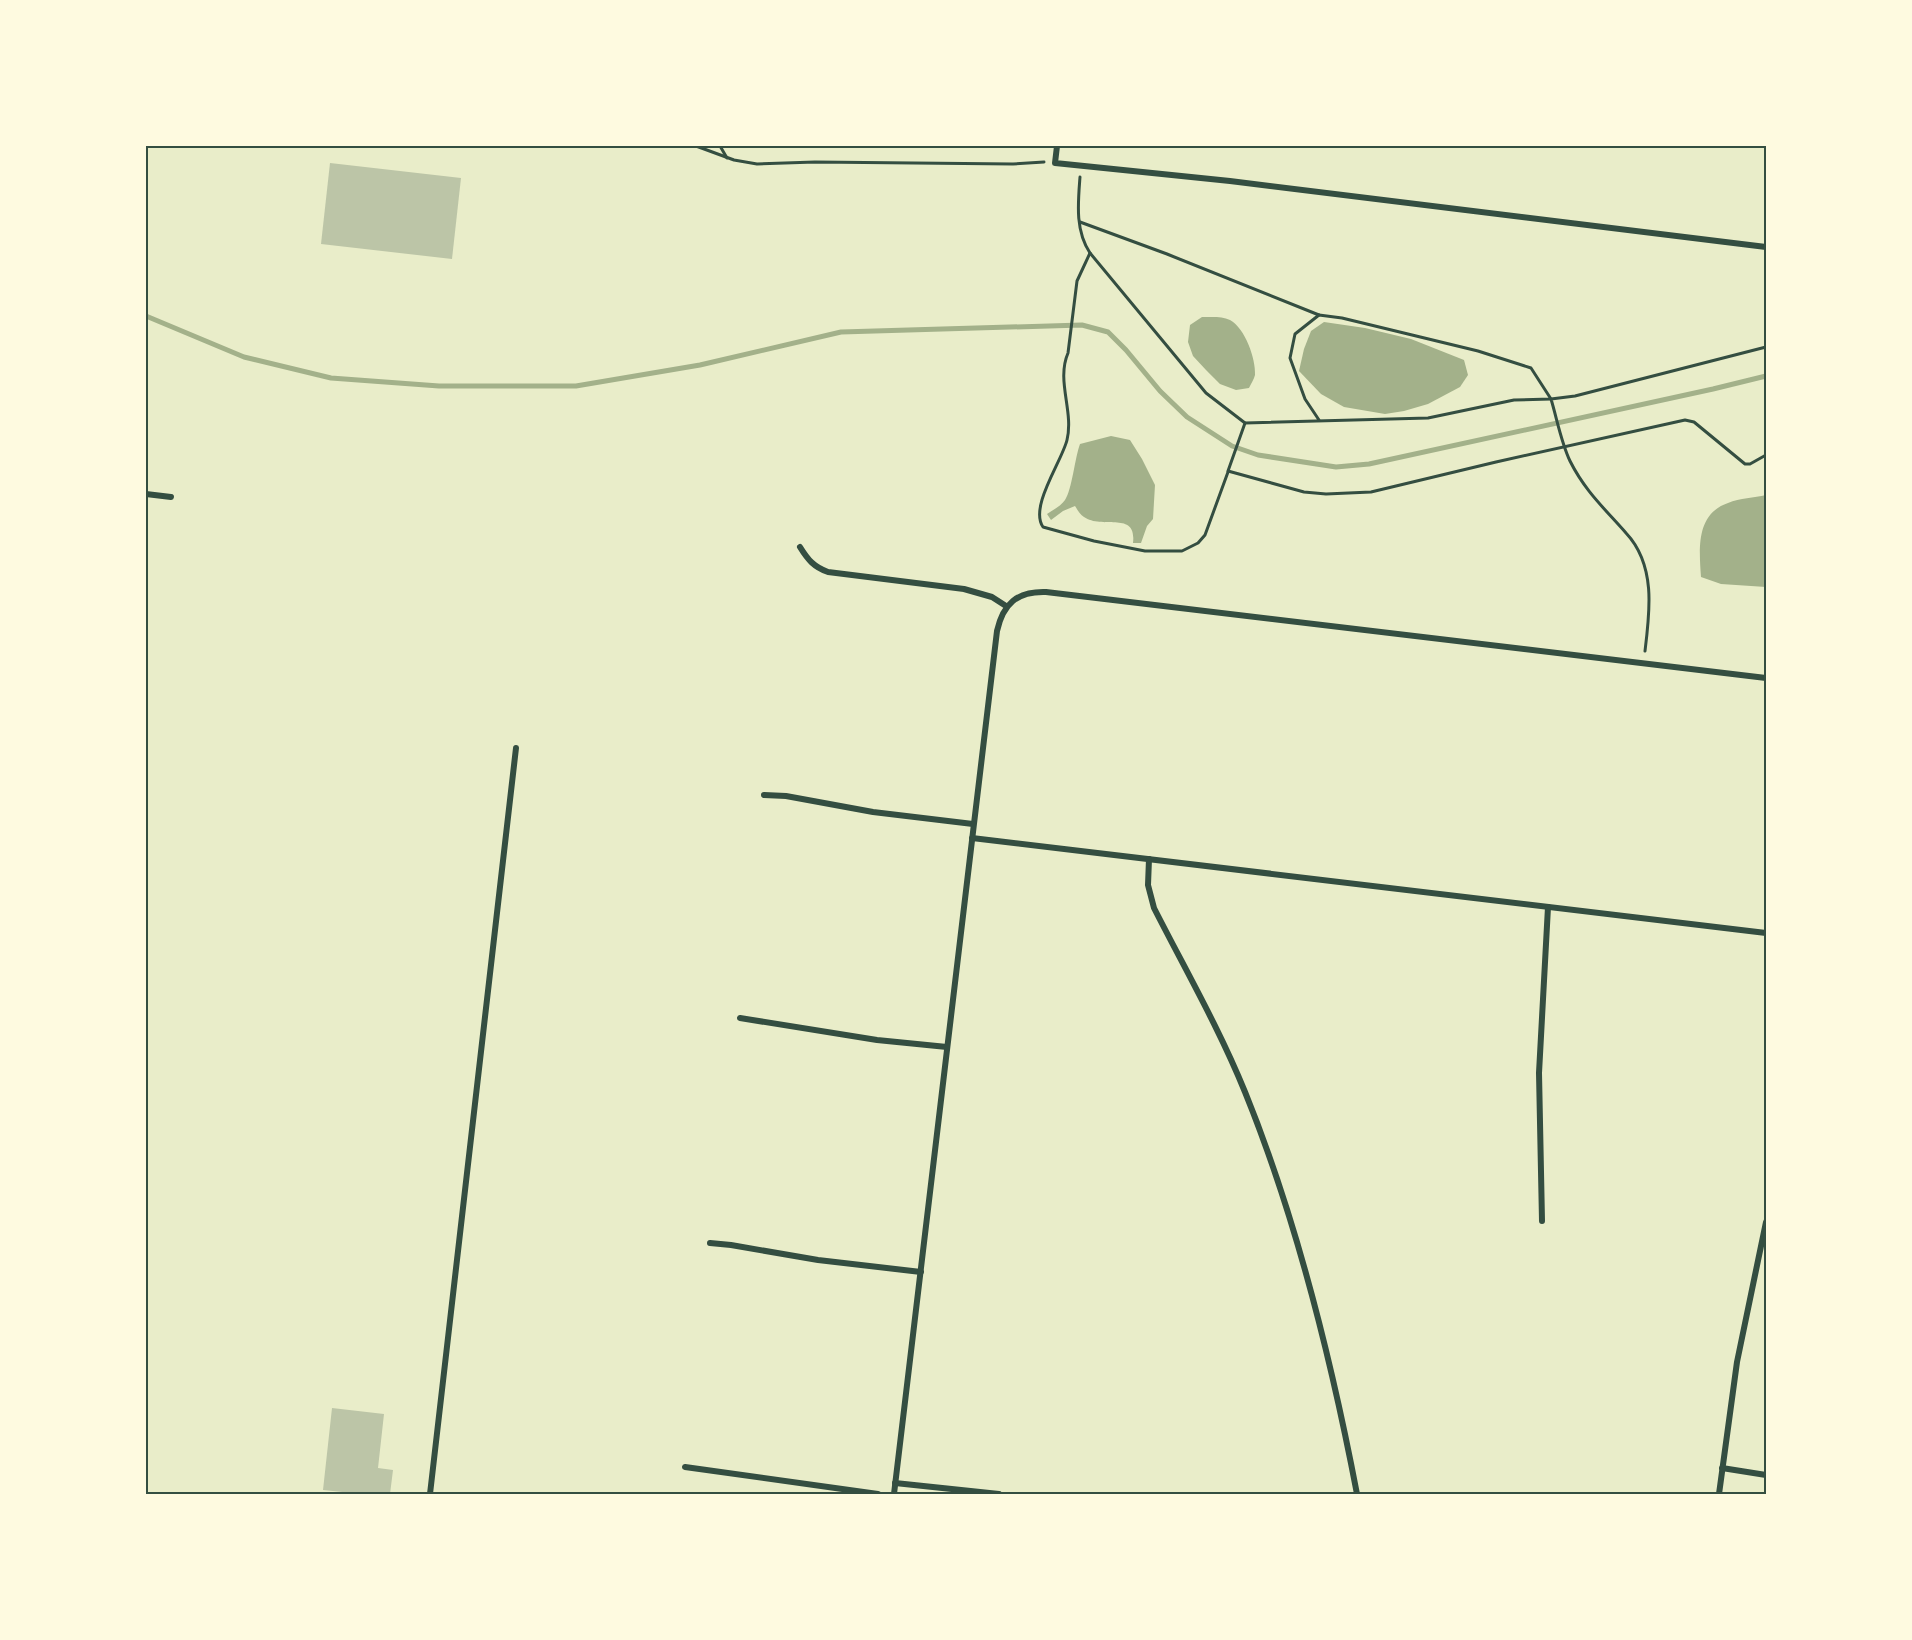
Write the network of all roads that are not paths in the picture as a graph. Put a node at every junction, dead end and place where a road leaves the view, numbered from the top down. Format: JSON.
{"nodes":[{"id":1,"x":1057,"y":146,"type":"edge"},
{"id":2,"x":1767,"y":247,"type":"edge"},
{"id":3,"x":146,"y":494,"type":"edge"},
{"id":4,"x":171,"y":497,"type":"dead end"},
{"id":5,"x":800,"y":547,"type":"dead end"},
{"id":6,"x":1006,"y":606,"type":"junction"},
{"id":7,"x":1767,"y":678,"type":"edge"},
{"id":8,"x":516,"y":748,"type":"dead end"},
{"id":9,"x":764,"y":795,"type":"dead end"},
{"id":10,"x":973,"y":824,"type":"junction"},
{"id":11,"x":972,"y":838,"type":"junction"},
{"id":12,"x":1149,"y":859,"type":"junction"},
{"id":13,"x":1548,"y":907,"type":"junction"},
{"id":14,"x":1767,"y":933,"type":"edge"},
{"id":15,"x":740,"y":1018,"type":"dead end"},
{"id":16,"x":947,"y":1047,"type":"junction"},
{"id":17,"x":1542,"y":1221,"type":"dead end"},
{"id":18,"x":1767,"y":1222,"type":"edge"},
{"id":19,"x":710,"y":1243,"type":"dead end"},
{"id":20,"x":921,"y":1272,"type":"junction"},
{"id":21,"x":685,"y":1467,"type":"dead end"},
{"id":22,"x":1722,"y":1468,"type":"junction"},
{"id":23,"x":1767,"y":1476,"type":"edge"},
{"id":24,"x":895,"y":1483,"type":"junction"},
{"id":25,"x":430,"y":1494,"type":"edge"},
{"id":26,"x":879,"y":1494,"type":"edge"},
{"id":27,"x":894,"y":1494,"type":"edge"},
{"id":28,"x":999,"y":1494,"type":"edge"},
{"id":29,"x":1357,"y":1494,"type":"edge"},
{"id":30,"x":1719,"y":1494,"type":"edge"}],
"edges":[{"from":1,"to":2,"type":"street"},
{"from":3,"to":4,"type":"street"},
{"from":5,"to":6,"type":"street"},
{"from":6,"to":7,"type":"street"},
{"from":6,"to":10,"type":"street"},
{"from":8,"to":25,"type":"street"},
{"from":9,"to":10,"type":"street"},
{"from":10,"to":11,"type":"street"},
{"from":11,"to":12,"type":"street"},
{"from":11,"to":16,"type":"street"},
{"from":12,"to":13,"type":"street"},
{"from":12,"to":29,"type":"street"},
{"from":13,"to":14,"type":"street"},
{"from":13,"to":17,"type":"street"},
{"from":15,"to":16,"type":"street"},
{"from":16,"to":20,"type":"street"},
{"from":18,"to":22,"type":"street"},
{"from":19,"to":20,"type":"street"},
{"from":20,"to":24,"type":"street"},
{"from":21,"to":26,"type":"street"},
{"from":22,"to":23,"type":"street"},
{"from":22,"to":30,"type":"street"},
{"from":24,"to":27,"type":"street"},
{"from":24,"to":28,"type":"street"}]}
